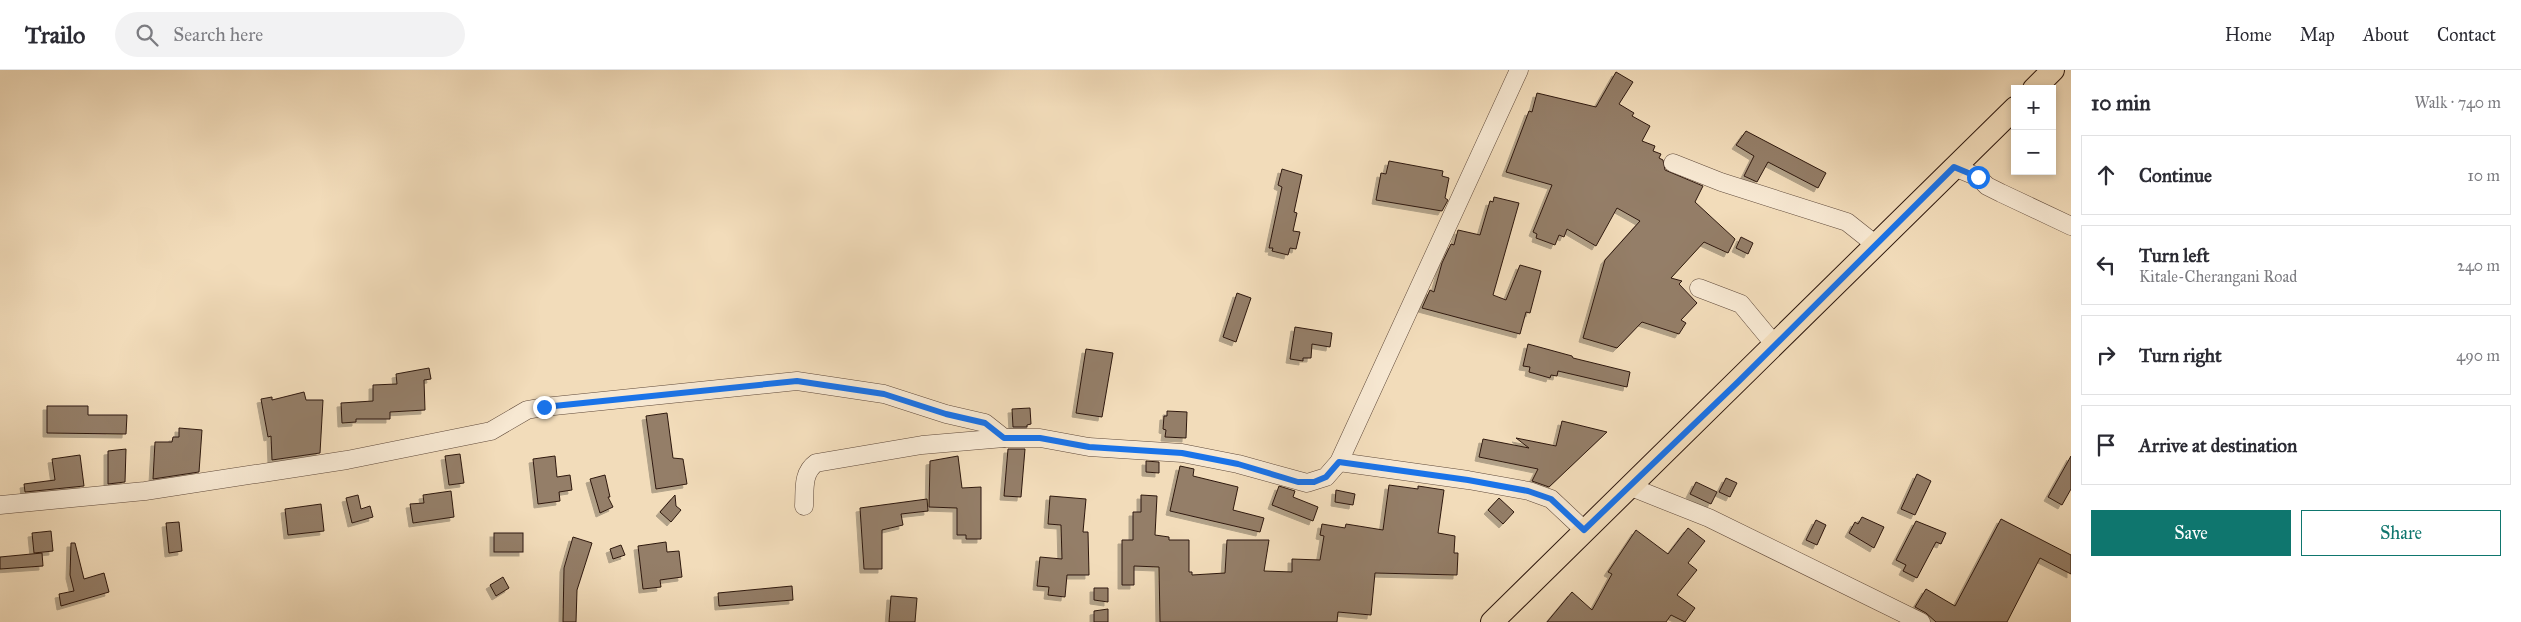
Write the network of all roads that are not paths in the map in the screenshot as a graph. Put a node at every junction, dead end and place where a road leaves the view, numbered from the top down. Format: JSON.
{"nodes":[{"id":1,"x":1519,"y":70,"type":"edge"},
{"id":2,"x":2054,"y":70,"type":"edge"},
{"id":3,"x":2038,"y":85,"type":"edge"},
{"id":4,"x":2011,"y":112,"type":"edge"},
{"id":5,"x":1673,"y":163,"type":"dead end"},
{"id":6,"x":1954,"y":167,"type":"junction"},
{"id":7,"x":2071,"y":226,"type":"edge"},
{"id":8,"x":1876,"y":245,"type":"junction"},
{"id":9,"x":1699,"y":288,"type":"dead end"},
{"id":10,"x":1775,"y":345,"type":"junction"},
{"id":11,"x":1004,"y":438,"type":"junction"},
{"id":12,"x":1339,"y":462,"type":"junction"},
{"id":13,"x":1631,"y":487,"type":"junction"},
{"id":14,"x":0,"y":505,"type":"edge"},
{"id":15,"x":804,"y":506,"type":"dead end"},
{"id":16,"x":1584,"y":530,"type":"junction"},
{"id":17,"x":1492,"y":622,"type":"edge"},
{"id":18,"x":1922,"y":622,"type":"edge"}],
"edges":[{"from":1,"to":12,"type":"street"},
{"from":2,"to":3,"type":"main road"},
{"from":4,"to":6,"type":"main road"},
{"from":5,"to":8,"type":"street"},
{"from":6,"to":7,"type":"street"},
{"from":6,"to":8,"type":"main road"},
{"from":8,"to":10,"type":"main road"},
{"from":9,"to":10,"type":"street"},
{"from":10,"to":13,"type":"main road"},
{"from":11,"to":12,"type":"street"},
{"from":11,"to":14,"type":"street"},
{"from":11,"to":15,"type":"street"},
{"from":12,"to":16,"type":"street"},
{"from":13,"to":16,"type":"main road"},
{"from":13,"to":18,"type":"street"},
{"from":16,"to":17,"type":"main road"}]}
